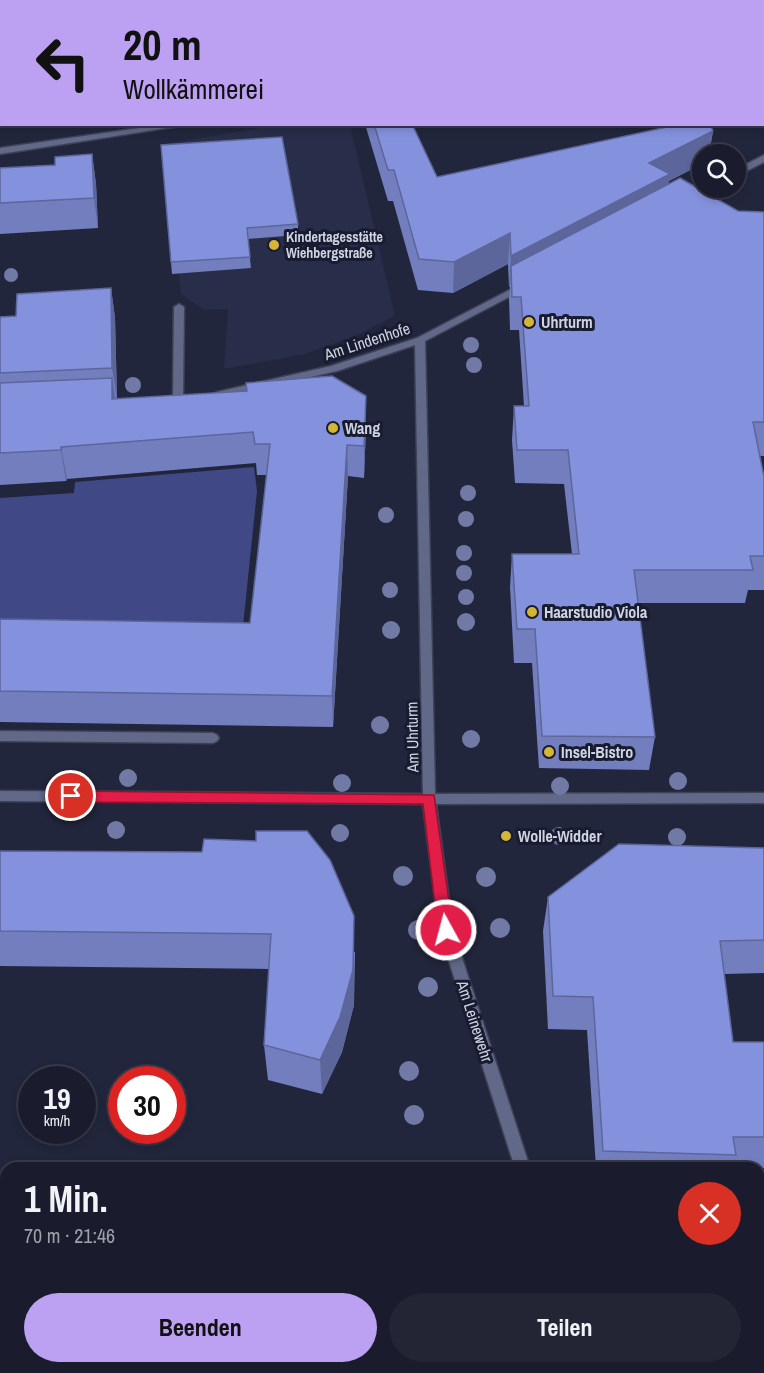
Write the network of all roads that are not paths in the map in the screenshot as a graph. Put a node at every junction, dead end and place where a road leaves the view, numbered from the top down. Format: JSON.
{"nodes":[{"id":1,"x":175,"y":126,"type":"edge"},
{"id":2,"x":0,"y":152,"type":"edge"},
{"id":3,"x":764,"y":158,"type":"edge"},
{"id":4,"x":746,"y":168,"type":"edge"},
{"id":5,"x":692,"y":196,"type":"edge"},
{"id":6,"x":677,"y":204,"type":"edge"},
{"id":7,"x":529,"y":283,"type":"edge"},
{"id":8,"x":179,"y":307,"type":"dead end"},
{"id":9,"x":420,"y":340,"type":"junction"},
{"id":10,"x":210,"y":396,"type":"edge"},
{"id":11,"x":178,"y":399,"type":"edge"},
{"id":12,"x":0,"y":736,"type":"edge"},
{"id":13,"x":213,"y":738,"type":"dead end"},
{"id":14,"x":0,"y":796,"type":"edge"},
{"id":15,"x":764,"y":798,"type":"edge"},
{"id":16,"x":429,"y":799,"type":"junction"},
{"id":17,"x":521,"y":1162,"type":"edge"}],
"edges":[{"from":1,"to":2,"type":"street"},
{"from":3,"to":4,"type":"street"},
{"from":5,"to":6,"type":"street"},
{"from":7,"to":9,"type":"street","name":"Am Lindenhofe"},
{"from":8,"to":11,"type":"street"},
{"from":9,"to":10,"type":"street","name":"Am Lindenhofe"},
{"from":9,"to":16,"type":"street","name":"Am Uhrturm"},
{"from":12,"to":13,"type":"street"},
{"from":14,"to":16,"type":"street"},
{"from":15,"to":16,"type":"street"},
{"from":16,"to":17,"type":"street","name":"Am Leinewehr"}]}
